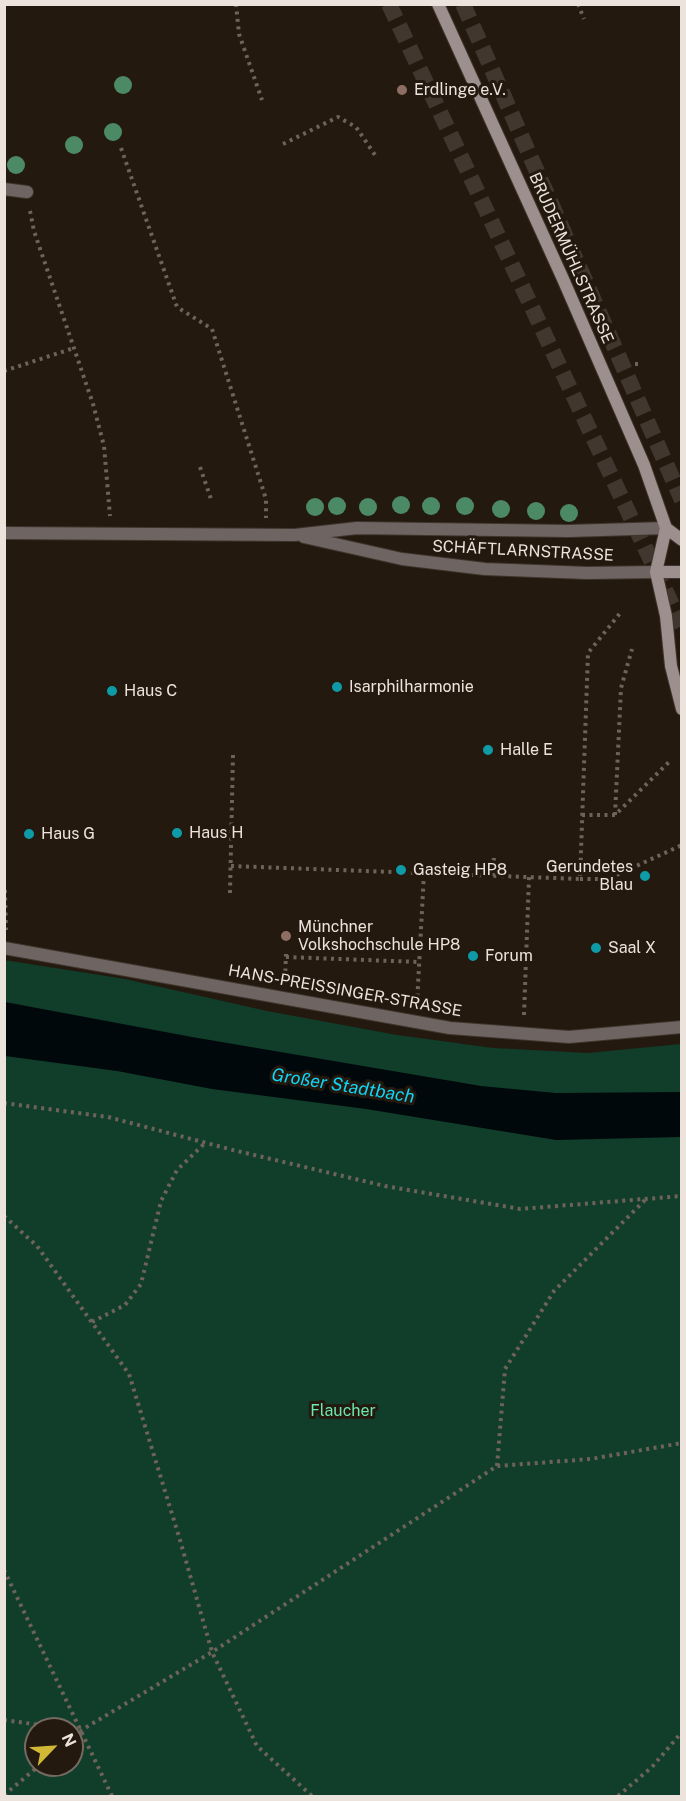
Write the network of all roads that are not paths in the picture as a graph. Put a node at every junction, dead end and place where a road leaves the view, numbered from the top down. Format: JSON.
{"nodes":[{"id":1,"x":438,"y":4,"type":"edge"},
{"id":2,"x":4,"y":189,"type":"edge"},
{"id":3,"x":27,"y":192,"type":"road end"},
{"id":4,"x":681,"y":527,"type":"edge"},
{"id":5,"x":666,"y":528,"type":"junction"},
{"id":6,"x":4,"y":533,"type":"edge"},
{"id":7,"x":294,"y":535,"type":"junction"},
{"id":8,"x":681,"y":540,"type":"edge"},
{"id":9,"x":656,"y":572,"type":"junction"},
{"id":10,"x":681,"y":572,"type":"edge"},
{"id":11,"x":681,"y":709,"type":"edge"},
{"id":12,"x":4,"y":948,"type":"edge"},
{"id":13,"x":681,"y":1027,"type":"edge"}],
"edges":[{"from":1,"to":5,"type":"main road","name":"BRUDERMÜHLSTRASSE"},
{"from":2,"to":3,"type":"street"},
{"from":4,"to":5,"type":"main road","name":"SCHÄFTLARNSTRASSE"},
{"from":5,"to":7,"type":"street","name":"SCHÄFTLARNSTRASSE"},
{"from":5,"to":8,"type":"main road"},
{"from":5,"to":9,"type":"main road"},
{"from":6,"to":7,"type":"street","name":"SCHÄFTLARNSTRASSE"},
{"from":7,"to":9,"type":"street","name":"SCHÄFTLARNSTRASSE"},
{"from":9,"to":10,"type":"main road","name":"SCHÄFTLARNSTRASSE"},
{"from":9,"to":11,"type":"main road"},
{"from":12,"to":13,"type":"street","name":"HANS-PREISSINGER-STRASSE"}]}
